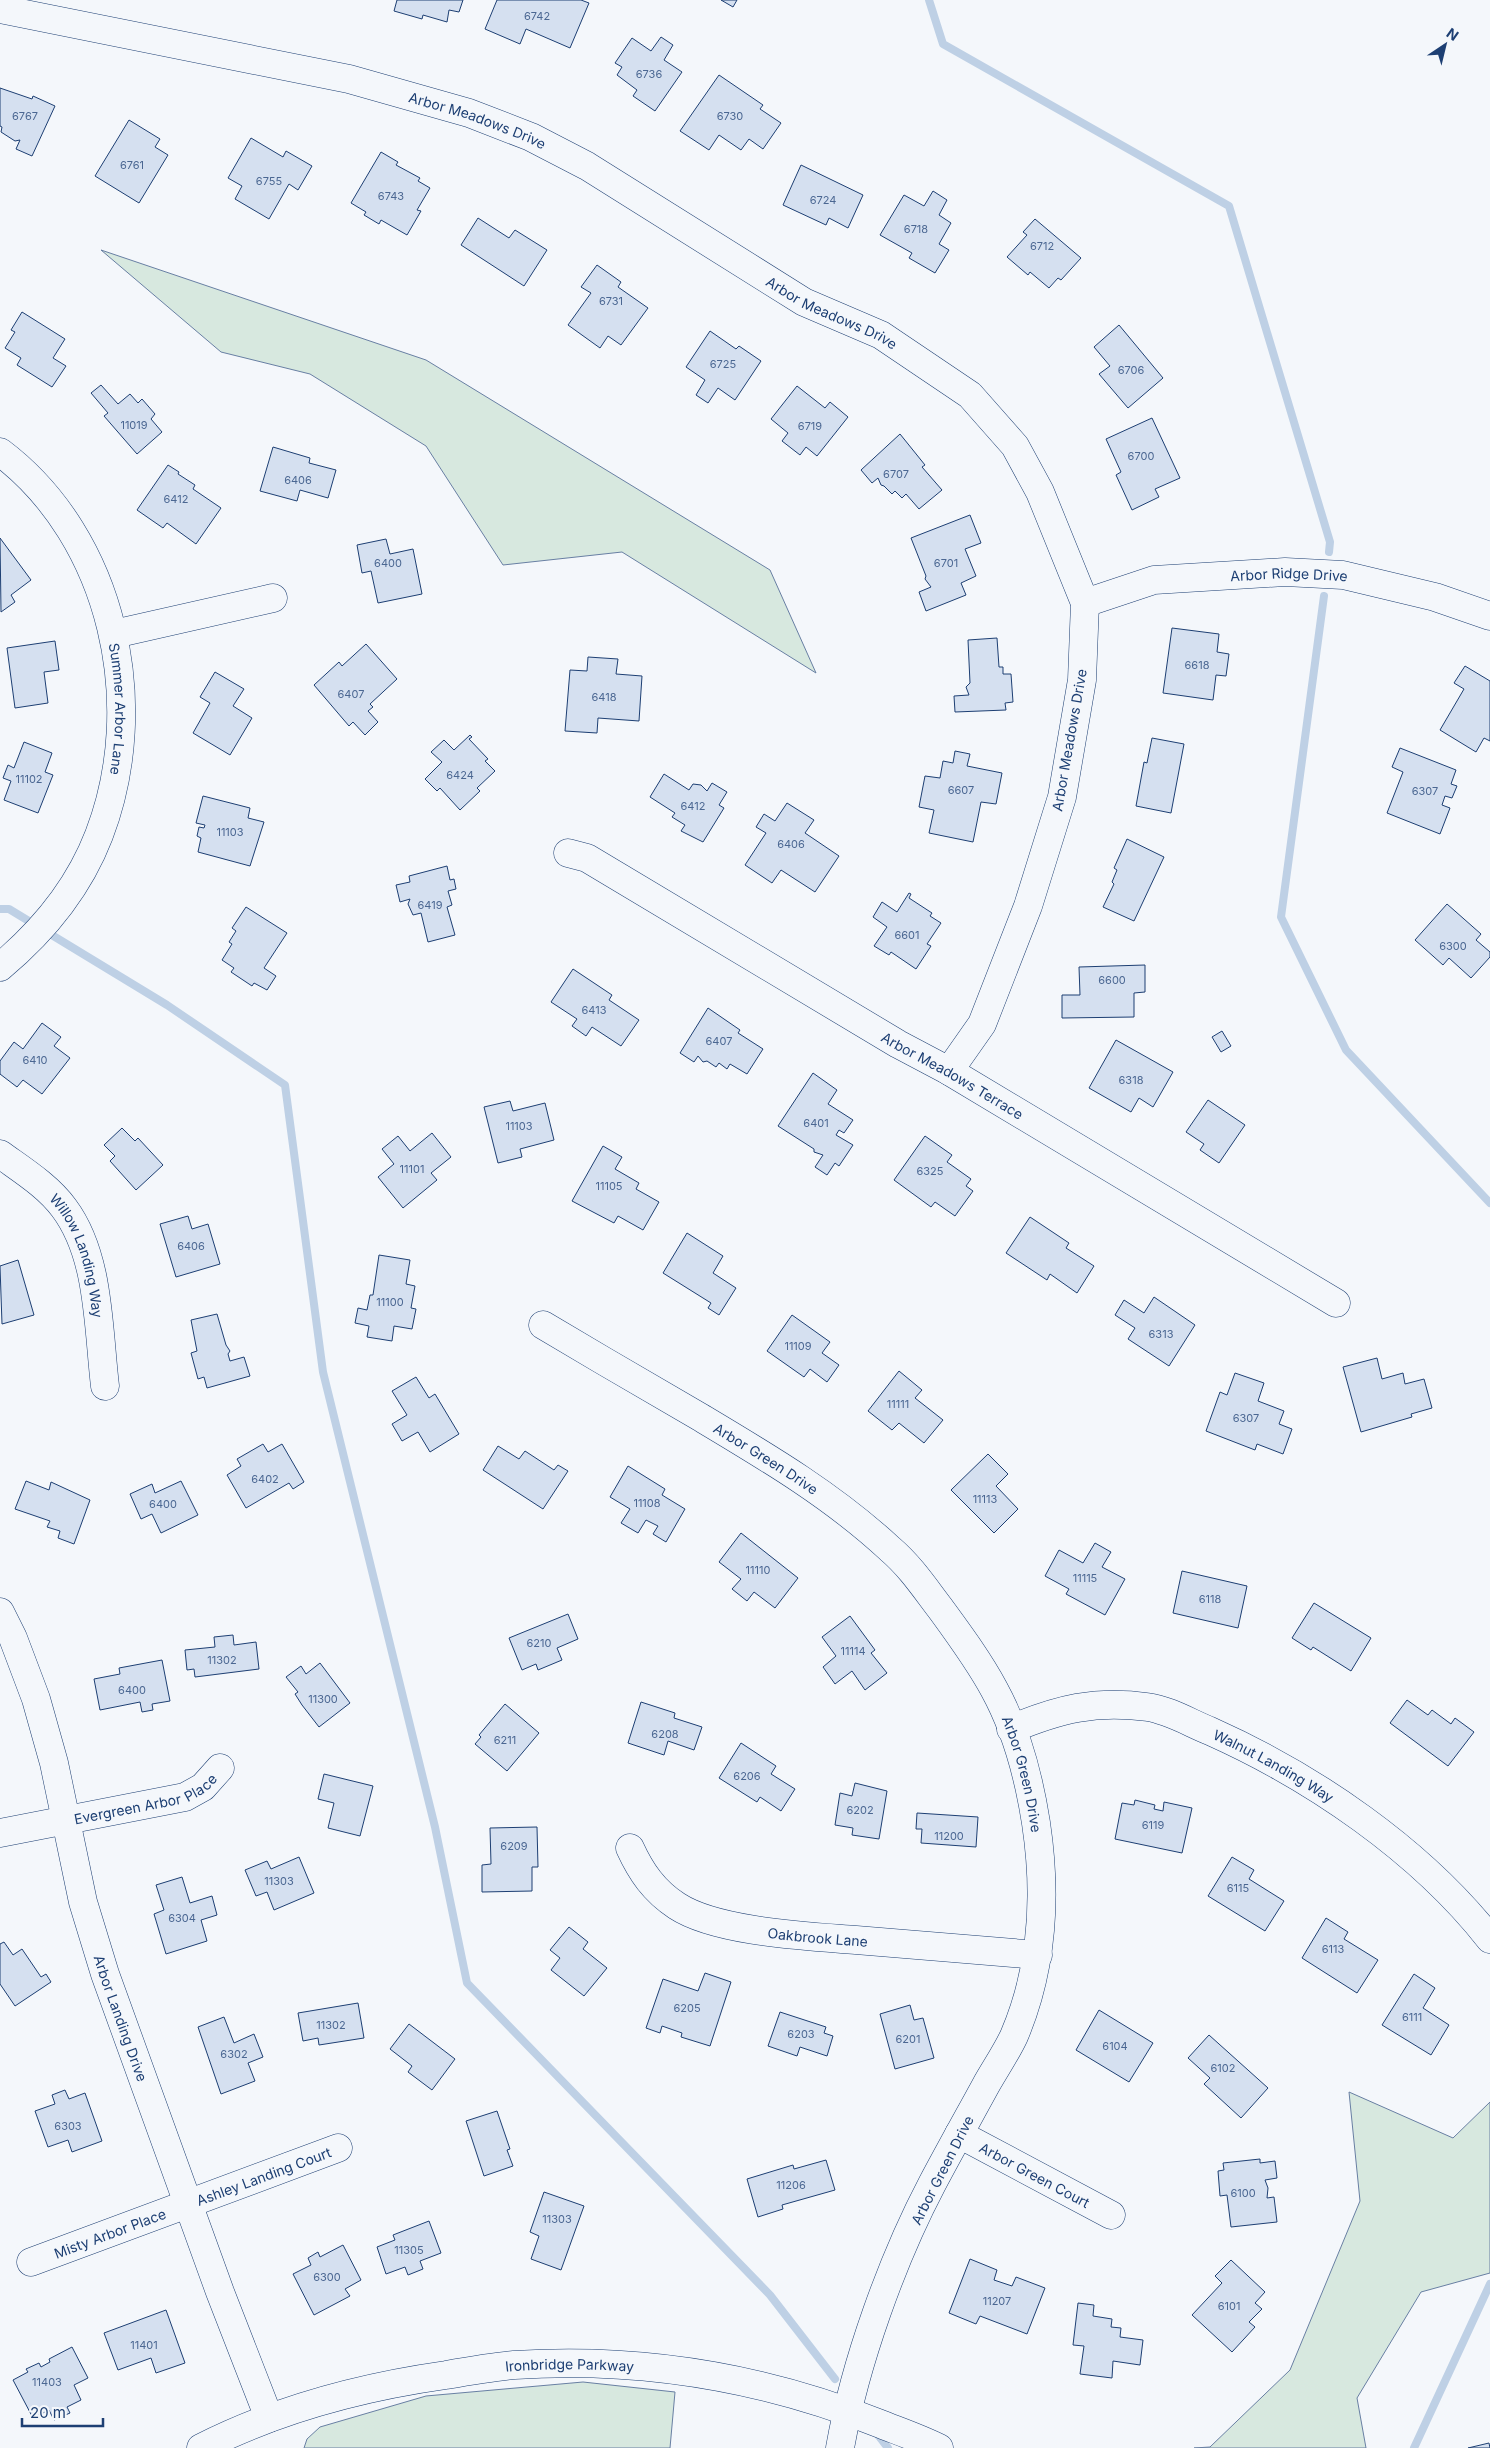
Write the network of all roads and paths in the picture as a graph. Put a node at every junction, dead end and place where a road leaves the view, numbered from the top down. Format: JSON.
{"nodes":[{"id":1,"x":0,"y":9,"type":"edge"},
{"id":2,"x":0,"y":452,"type":"edge"},
{"id":3,"x":273,"y":598,"type":"dead end"},
{"id":4,"x":1085,"y":603,"type":"junction"},
{"id":5,"x":1490,"y":616,"type":"edge"},
{"id":6,"x":114,"y":634,"type":"junction"},
{"id":7,"x":568,"y":853,"type":"dead end"},
{"id":8,"x":0,"y":967,"type":"edge"},
{"id":9,"x":949,"y":1071,"type":"junction"},
{"id":10,"x":0,"y":1154,"type":"edge"},
{"id":11,"x":1336,"y":1303,"type":"dead end"},
{"id":12,"x":543,"y":1325,"type":"dead end"},
{"id":13,"x":106,"y":1386,"type":"dead end"},
{"id":14,"x":0,"y":1612,"type":"edge"},
{"id":15,"x":1011,"y":1729,"type":"junction"},
{"id":16,"x":220,"y":1768,"type":"dead end"},
{"id":17,"x":64,"y":1820,"type":"junction"},
{"id":18,"x":0,"y":1833,"type":"edge"},
{"id":19,"x":630,"y":1848,"type":"dead end"},
{"id":20,"x":1490,"y":1939,"type":"edge"},
{"id":21,"x":1038,"y":1955,"type":"junction"},
{"id":22,"x":959,"y":2134,"type":"junction"},
{"id":23,"x":338,"y":2148,"type":"dead end"},
{"id":24,"x":188,"y":2204,"type":"junction"},
{"id":25,"x":1111,"y":2214,"type":"dead end"},
{"id":26,"x":31,"y":2262,"type":"dead end"},
{"id":27,"x":847,"y":2411,"type":"junction"},
{"id":28,"x":269,"y":2418,"type":"junction"},
{"id":29,"x":201,"y":2448,"type":"edge"},
{"id":30,"x":840,"y":2448,"type":"edge"},
{"id":31,"x":938,"y":2448,"type":"edge"}],
"edges":[{"from":1,"to":4,"type":"street","name":"Arbor Meadows Drive"},
{"from":2,"to":6,"type":"street","name":"Summer Arbor Lane"},
{"from":3,"to":6,"type":"street"},
{"from":4,"to":5,"type":"street","name":"Arbor Ridge Drive"},
{"from":4,"to":9,"type":"street","name":"Arbor Meadows Drive"},
{"from":6,"to":8,"type":"street","name":"Summer Arbor Lane"},
{"from":7,"to":9,"type":"street","name":"Arbor Meadows Terrace"},
{"from":9,"to":11,"type":"street","name":"Arbor Meadows Terrace"},
{"from":10,"to":13,"type":"street","name":"Willow Landing Way"},
{"from":12,"to":15,"type":"street","name":"Arbor Green Drive"},
{"from":14,"to":17,"type":"street","name":"Arbor Landing Drive"},
{"from":15,"to":20,"type":"street","name":"Walnut Landing Way"},
{"from":15,"to":21,"type":"street","name":"Arbor Green Drive"},
{"from":16,"to":17,"type":"street","name":"Evergreen Arbor Place"},
{"from":17,"to":18,"type":"street","name":"Evergreen Arbor Place"},
{"from":17,"to":24,"type":"street","name":"Arbor Landing Drive"},
{"from":19,"to":21,"type":"street","name":"Oakbrook Lane"},
{"from":21,"to":22,"type":"street","name":"Arbor Green Drive"},
{"from":22,"to":25,"type":"street","name":"Arbor Green Court"},
{"from":22,"to":27,"type":"street","name":"Arbor Green Drive"},
{"from":23,"to":24,"type":"street","name":"Ashley Landing Court"},
{"from":24,"to":26,"type":"street","name":"Misty Arbor Place"},
{"from":24,"to":28,"type":"street","name":"Arbor Landing Drive"},
{"from":27,"to":28,"type":"street","name":"Ironbridge Parkway"},
{"from":27,"to":30,"type":"street","name":"Arbor Green Drive"},
{"from":27,"to":31,"type":"street","name":"Ironbridge Parkway"},
{"from":28,"to":29,"type":"street","name":"Ironbridge Parkway"}]}
